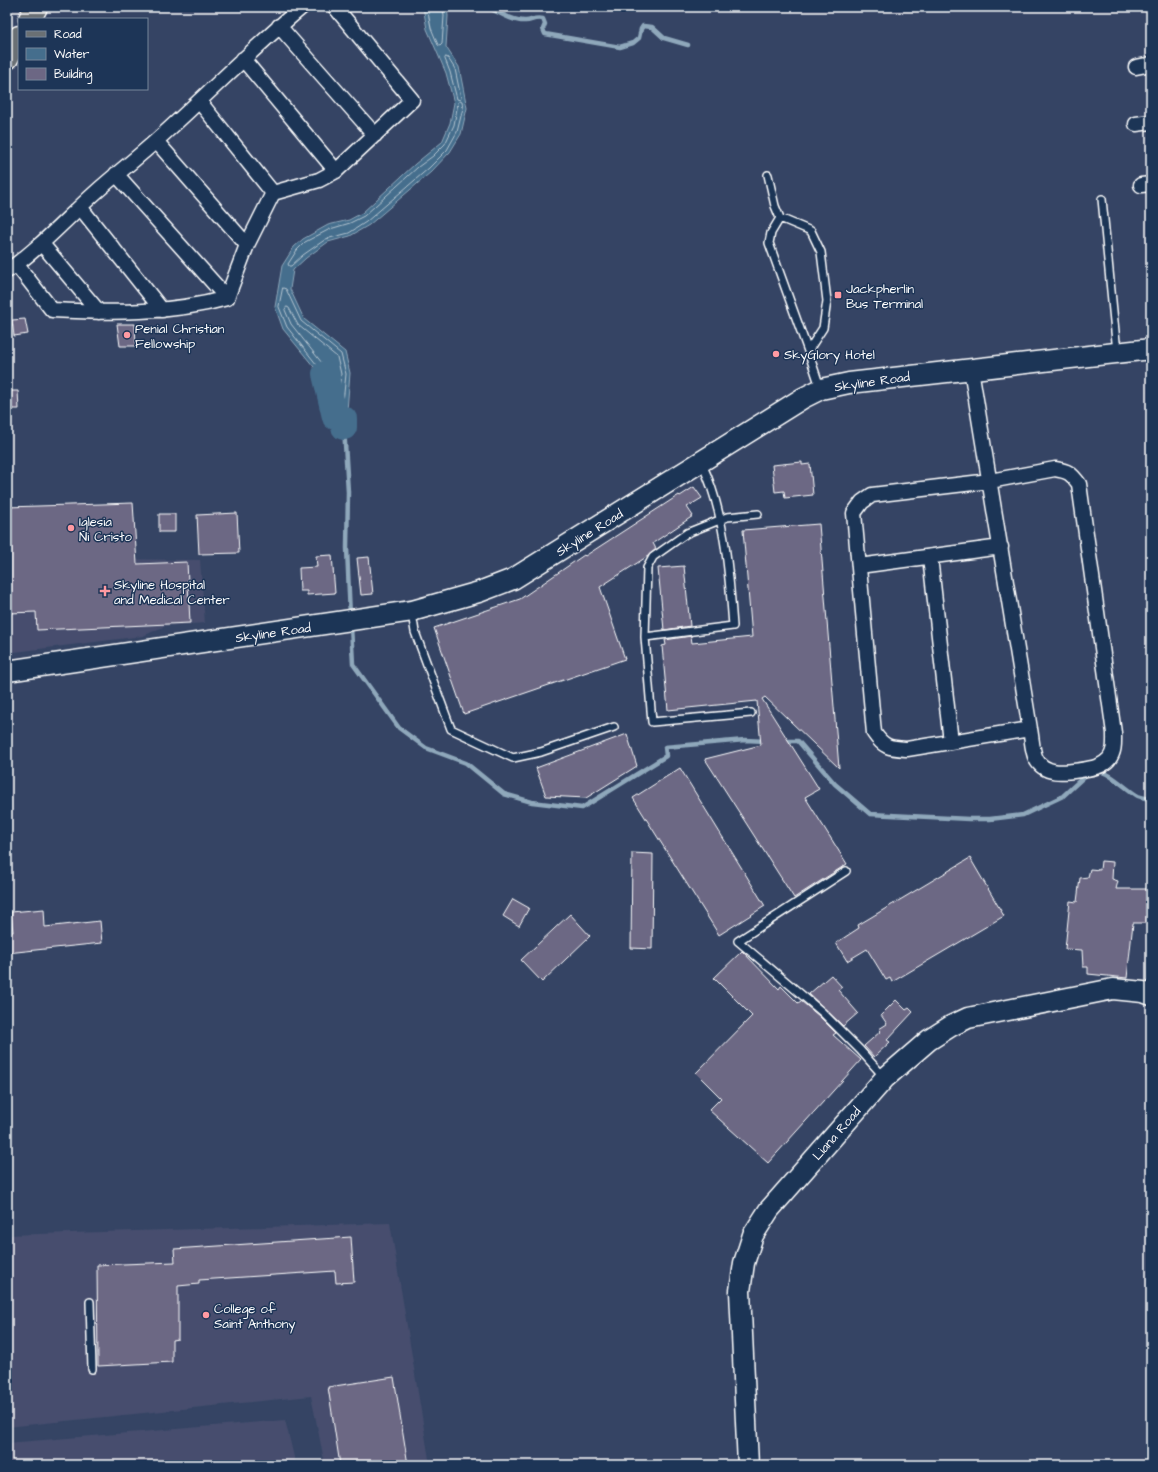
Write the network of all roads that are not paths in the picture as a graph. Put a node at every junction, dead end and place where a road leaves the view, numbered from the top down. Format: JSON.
{"nodes":[{"id":1,"x":36,"y":7,"type":"edge"},
{"id":2,"x":302,"y":7,"type":"edge"},
{"id":3,"x":336,"y":7,"type":"edge"},
{"id":4,"x":30,"y":18,"type":"edge"},
{"id":5,"x":279,"y":26,"type":"junction"},
{"id":6,"x":18,"y":39,"type":"edge"},
{"id":7,"x":7,"y":58,"type":"edge"},
{"id":8,"x":243,"y":59,"type":"junction"},
{"id":9,"x":1151,"y":64,"type":"edge"},
{"id":10,"x":1136,"y":66,"type":"dead end"},
{"id":11,"x":199,"y":101,"type":"junction"},
{"id":12,"x":1151,"y":122,"type":"edge"},
{"id":13,"x":1136,"y":124,"type":"dead end"},
{"id":14,"x":375,"y":135,"type":"junction"},
{"id":15,"x":156,"y":141,"type":"junction"},
{"id":16,"x":336,"y":170,"type":"junction"},
{"id":17,"x":116,"y":174,"type":"junction"},
{"id":18,"x":768,"y":175,"type":"dead end"},
{"id":19,"x":273,"y":193,"type":"junction"},
{"id":20,"x":1102,"y":199,"type":"dead end"},
{"id":21,"x":80,"y":207,"type":"junction"},
{"id":22,"x":780,"y":218,"type":"junction"},
{"id":23,"x":42,"y":244,"type":"junction"},
{"id":24,"x":247,"y":245,"type":"junction"},
{"id":25,"x":12,"y":268,"type":"edge"},
{"id":26,"x":227,"y":298,"type":"junction"},
{"id":27,"x":162,"y":310,"type":"junction"},
{"id":28,"x":99,"y":312,"type":"junction"},
{"id":29,"x":1151,"y":349,"type":"edge"},
{"id":30,"x":808,"y":351,"type":"junction"},
{"id":31,"x":1117,"y":352,"type":"junction"},
{"id":32,"x":971,"y":369,"type":"junction"},
{"id":33,"x":821,"y":389,"type":"junction"},
{"id":34,"x":701,"y":462,"type":"junction"},
{"id":35,"x":990,"y":481,"type":"junction"},
{"id":36,"x":758,"y":514,"type":"dead end"},
{"id":37,"x":720,"y":519,"type":"junction"},
{"id":38,"x":1001,"y":548,"type":"junction"},
{"id":39,"x":930,"y":557,"type":"junction"},
{"id":40,"x":859,"y":566,"type":"junction"},
{"id":41,"x":412,"y":611,"type":"junction"},
{"id":42,"x":645,"y":637,"type":"junction"},
{"id":43,"x":7,"y":671,"type":"edge"},
{"id":44,"x":751,"y":714,"type":"dead end"},
{"id":45,"x":614,"y":727,"type":"dead end"},
{"id":46,"x":1030,"y":729,"type":"junction"},
{"id":47,"x":951,"y":742,"type":"junction"},
{"id":48,"x":846,"y":871,"type":"dead end"},
{"id":49,"x":1151,"y":995,"type":"edge"},
{"id":50,"x":884,"y":1078,"type":"junction"},
{"id":51,"x":90,"y":1302,"type":"dead end"},
{"id":52,"x":92,"y":1369,"type":"dead end"},
{"id":53,"x":748,"y":1465,"type":"edge"}],
"edges":[{"from":1,"to":4,"type":"main road"},
{"from":2,"to":5,"type":"street"},
{"from":3,"to":14,"type":"street"},
{"from":5,"to":8,"type":"street"},
{"from":5,"to":14,"type":"street"},
{"from":6,"to":7,"type":"main road"},
{"from":8,"to":11,"type":"street"},
{"from":8,"to":16,"type":"street"},
{"from":9,"to":10,"type":"street"},
{"from":11,"to":15,"type":"street"},
{"from":11,"to":19,"type":"street"},
{"from":12,"to":13,"type":"street"},
{"from":14,"to":16,"type":"street"},
{"from":15,"to":17,"type":"street"},
{"from":15,"to":24,"type":"street"},
{"from":16,"to":19,"type":"street"},
{"from":17,"to":21,"type":"street"},
{"from":17,"to":26,"type":"street"},
{"from":18,"to":22,"type":"lane"},
{"from":19,"to":24,"type":"street"},
{"from":20,"to":31,"type":"lane"},
{"from":21,"to":23,"type":"street"},
{"from":21,"to":27,"type":"street"},
{"from":22,"to":30,"type":"lane"},
{"from":22,"to":30,"type":"lane"},
{"from":23,"to":25,"type":"street"},
{"from":23,"to":28,"type":"street"},
{"from":24,"to":26,"type":"street"},
{"from":25,"to":28,"type":"street"},
{"from":26,"to":27,"type":"street"},
{"from":27,"to":28,"type":"street"},
{"from":29,"to":31,"type":"main road","name":"Skyline Road"},
{"from":30,"to":33,"type":"lane"},
{"from":31,"to":32,"type":"main road","name":"Skyline Road"},
{"from":32,"to":33,"type":"main road","name":"Skyline Road"},
{"from":32,"to":35,"type":"street"},
{"from":33,"to":34,"type":"main road","name":"Skyline Road"},
{"from":34,"to":37,"type":"lane"},
{"from":34,"to":41,"type":"main road","name":"Skyline Road"},
{"from":35,"to":38,"type":"street"},
{"from":35,"to":40,"type":"street"},
{"from":35,"to":46,"type":"street"},
{"from":36,"to":37,"type":"lane"},
{"from":37,"to":42,"type":"lane"},
{"from":37,"to":42,"type":"lane"},
{"from":38,"to":39,"type":"street"},
{"from":38,"to":46,"type":"street"},
{"from":39,"to":40,"type":"street"},
{"from":39,"to":47,"type":"street"},
{"from":40,"to":47,"type":"street"},
{"from":41,"to":43,"type":"main road","name":"Skyline Road"},
{"from":41,"to":45,"type":"lane"},
{"from":42,"to":44,"type":"lane"},
{"from":46,"to":47,"type":"street"},
{"from":48,"to":50,"type":"lane"},
{"from":49,"to":50,"type":"main road","name":"Liana Road"},
{"from":50,"to":53,"type":"main road","name":"Liana Road"},
{"from":51,"to":52,"type":"lane"}]}
